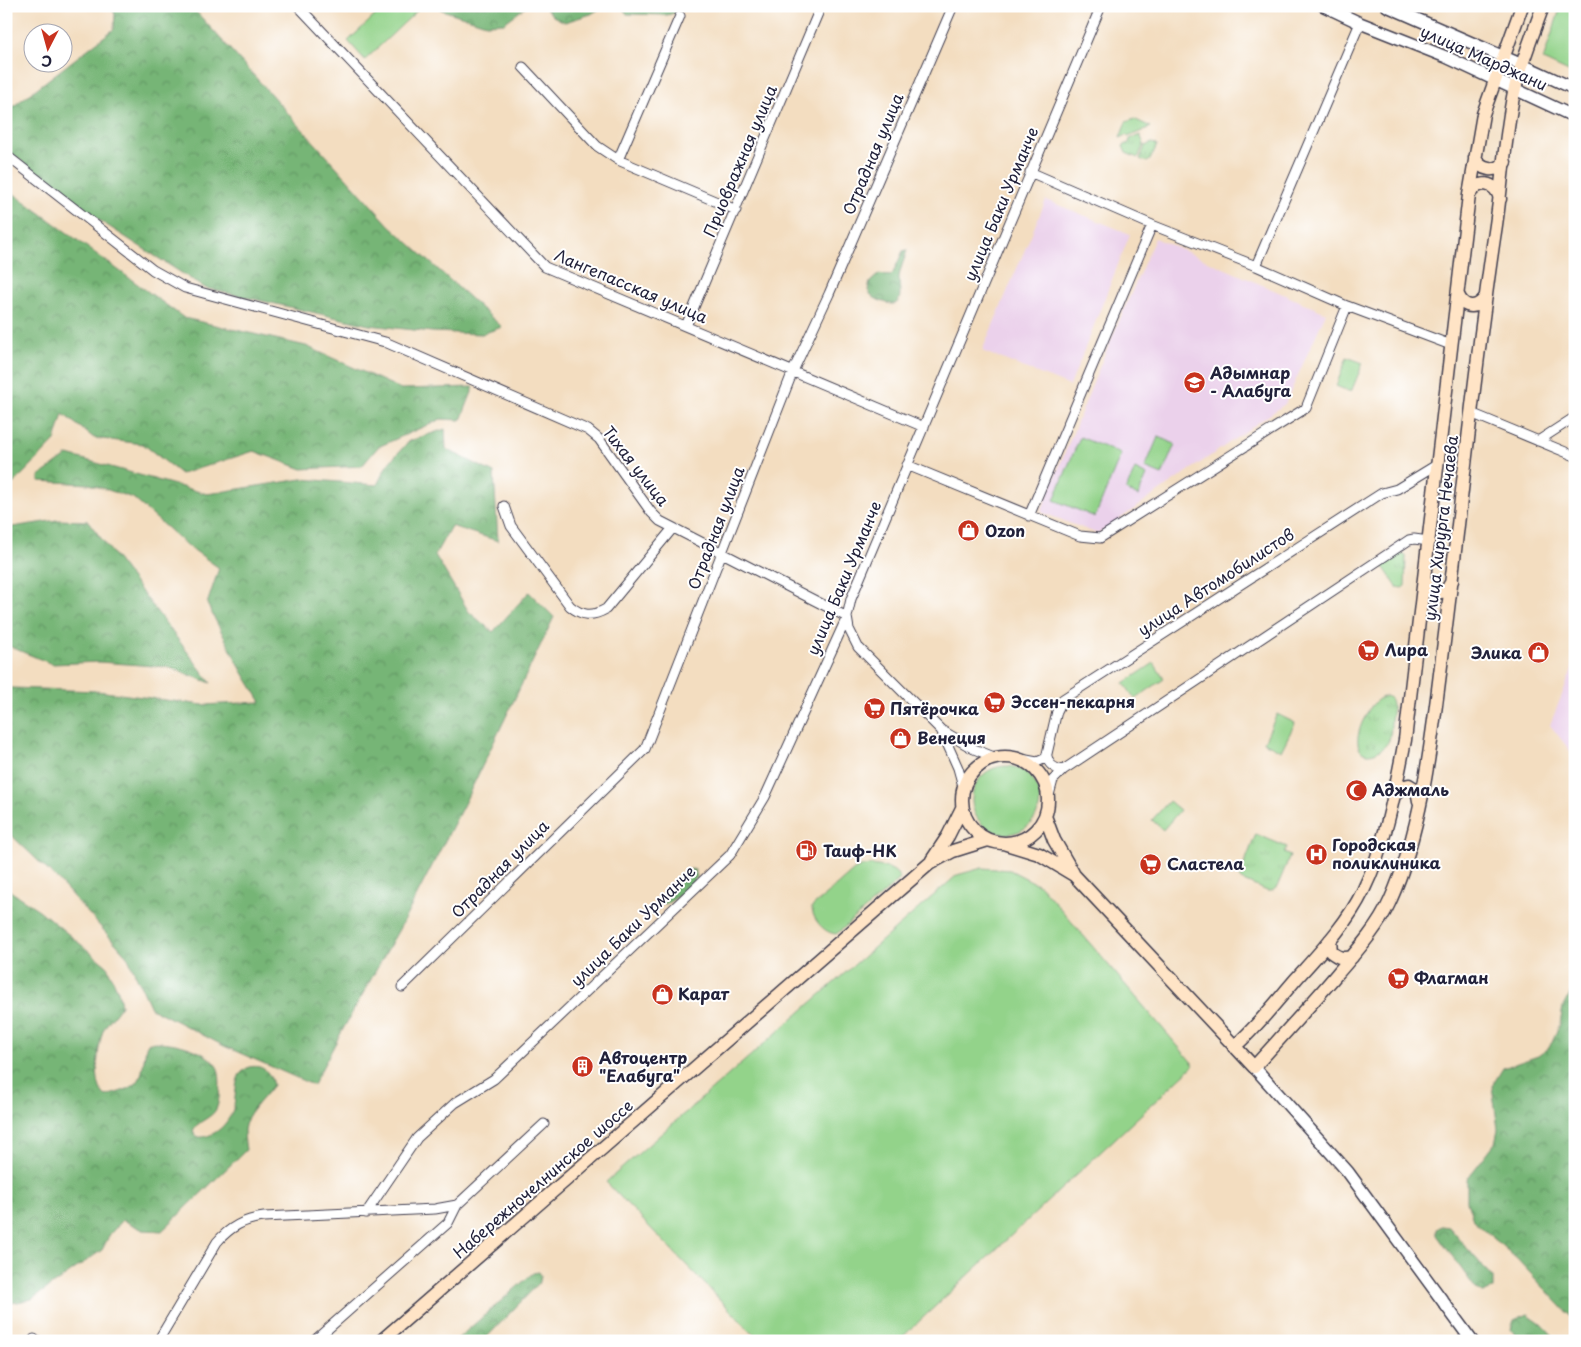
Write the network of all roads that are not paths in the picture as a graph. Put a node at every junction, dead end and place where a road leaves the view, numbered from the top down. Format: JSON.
{"nodes":[{"id":1,"x":298,"y":6,"type":"edge"},
{"id":2,"x":821,"y":6,"type":"edge"},
{"id":3,"x":953,"y":6,"type":"edge"},
{"id":4,"x":1101,"y":6,"type":"edge"},
{"id":5,"x":1324,"y":6,"type":"edge"},
{"id":6,"x":1386,"y":6,"type":"edge"},
{"id":7,"x":1522,"y":6,"type":"edge"},
{"id":8,"x":1543,"y":6,"type":"edge"},
{"id":9,"x":680,"y":16,"type":"dead end"},
{"id":10,"x":1360,"y":23,"type":"junction"},
{"id":11,"x":1504,"y":58,"type":"junction"},
{"id":12,"x":1522,"y":66,"type":"junction"},
{"id":13,"x":523,"y":67,"type":"dead end"},
{"id":14,"x":1494,"y":80,"type":"junction"},
{"id":15,"x":1575,"y":89,"type":"edge"},
{"id":16,"x":1515,"y":90,"type":"junction"},
{"id":17,"x":1575,"y":117,"type":"edge"},
{"id":18,"x":6,"y":155,"type":"edge"},
{"id":19,"x":1475,"y":158,"type":"junction"},
{"id":20,"x":618,"y":160,"type":"junction"},
{"id":21,"x":1505,"y":162,"type":"junction"},
{"id":22,"x":1030,"y":172,"type":"junction"},
{"id":23,"x":1469,"y":194,"type":"junction"},
{"id":24,"x":1500,"y":199,"type":"junction"},
{"id":25,"x":736,"y":210,"type":"junction"},
{"id":26,"x":1152,"y":225,"type":"junction"},
{"id":27,"x":1256,"y":266,"type":"junction"},
{"id":28,"x":1458,"y":295,"type":"junction"},
{"id":29,"x":1486,"y":296,"type":"junction"},
{"id":30,"x":1347,"y":306,"type":"junction"},
{"id":31,"x":686,"y":326,"type":"junction"},
{"id":32,"x":1451,"y":345,"type":"junction"},
{"id":33,"x":793,"y":371,"type":"junction"},
{"id":34,"x":1471,"y":413,"type":"junction"},
{"id":35,"x":1575,"y":417,"type":"edge"},
{"id":36,"x":924,"y":427,"type":"junction"},
{"id":37,"x":1538,"y":441,"type":"junction"},
{"id":38,"x":1575,"y":456,"type":"edge"},
{"id":39,"x":1438,"y":464,"type":"junction"},
{"id":40,"x":907,"y":465,"type":"junction"},
{"id":41,"x":504,"y":506,"type":"dead end"},
{"id":42,"x":1029,"y":516,"type":"junction"},
{"id":43,"x":673,"y":528,"type":"junction"},
{"id":44,"x":1429,"y":540,"type":"junction"},
{"id":45,"x":722,"y":553,"type":"junction"},
{"id":46,"x":1424,"y":580,"type":"junction"},
{"id":47,"x":1452,"y":581,"type":"junction"},
{"id":48,"x":847,"y":617,"type":"junction"},
{"id":49,"x":941,"y":730,"type":"junction"},
{"id":50,"x":1047,"y":756,"type":"junction"},
{"id":51,"x":994,"y":757,"type":"junction"},
{"id":52,"x":1016,"y":758,"type":"junction"},
{"id":53,"x":1063,"y":770,"type":"junction"},
{"id":54,"x":963,"y":786,"type":"junction"},
{"id":55,"x":1393,"y":797,"type":"junction"},
{"id":56,"x":1048,"y":799,"type":"junction"},
{"id":57,"x":1420,"y":804,"type":"junction"},
{"id":58,"x":962,"y":808,"type":"junction"},
{"id":59,"x":1045,"y":816,"type":"junction"},
{"id":60,"x":988,"y":840,"type":"junction"},
{"id":61,"x":1002,"y":843,"type":"junction"},
{"id":62,"x":929,"y":864,"type":"junction"},
{"id":63,"x":1074,"y":875,"type":"junction"},
{"id":64,"x":1330,"y":940,"type":"junction"},
{"id":65,"x":1352,"y":956,"type":"junction"},
{"id":66,"x":402,"y":987,"type":"dead end"},
{"id":67,"x":1234,"y":1047,"type":"junction"},
{"id":68,"x":1254,"y":1067,"type":"junction"},
{"id":69,"x":544,"y":1124,"type":"dead end"},
{"id":70,"x":457,"y":1205,"type":"junction"},
{"id":71,"x":366,"y":1213,"type":"junction"},
{"id":72,"x":158,"y":1341,"type":"edge"},
{"id":73,"x":314,"y":1341,"type":"edge"},
{"id":74,"x":381,"y":1341,"type":"edge"},
{"id":75,"x":1472,"y":1341,"type":"edge"}],
"edges":[{"from":1,"to":31,"type":"street","name":"Лангепасская улица"},
{"from":2,"to":25,"type":"street","name":"Приовражная улица"},
{"from":3,"to":33,"type":"street","name":"Отрадная улица"},
{"from":4,"to":22,"type":"street","name":"улица Баки Урманче"},
{"from":5,"to":10,"type":"street","name":"улица Марджани"},
{"from":6,"to":11,"type":"street","name":"улица Марджани"},
{"from":7,"to":11,"type":"main road","name":"улица Хирурга Нечаева"},
{"from":8,"to":12,"type":"main road","name":"улица Хирурга Нечаева"},
{"from":9,"to":20,"type":"street"},
{"from":10,"to":14,"type":"street","name":"улица Марджани"},
{"from":10,"to":27,"type":"street"},
{"from":11,"to":12,"type":"street","name":"улица Марджани"},
{"from":11,"to":14,"type":"main road","name":"улица Хирурга Нечаева"},
{"from":12,"to":15,"type":"street","name":"улица Марджани"},
{"from":12,"to":16,"type":"main road","name":"улица Хирурга Нечаева"},
{"from":13,"to":20,"type":"street"},
{"from":14,"to":16,"type":"street","name":"улица Марджани"},
{"from":14,"to":19,"type":"main road","name":"улица Хирурга Нечаева"},
{"from":16,"to":17,"type":"street","name":"улица Марджани"},
{"from":16,"to":21,"type":"main road","name":"улица Хирурга Нечаева"},
{"from":18,"to":43,"type":"street","name":"Тихая улица"},
{"from":19,"to":21,"type":"main road"},
{"from":19,"to":23,"type":"main road","name":"улица Хирурга Нечаева"},
{"from":20,"to":25,"type":"street"},
{"from":21,"to":24,"type":"main road","name":"улица Хирурга Нечаева"},
{"from":22,"to":26,"type":"street"},
{"from":22,"to":36,"type":"street","name":"улица Баки Урманче"},
{"from":23,"to":24,"type":"main road"},
{"from":23,"to":28,"type":"main road","name":"улица Хирурга Нечаева"},
{"from":24,"to":29,"type":"main road","name":"улица Хирурга Нечаева"},
{"from":25,"to":31,"type":"street","name":"Приовражная улица"},
{"from":26,"to":27,"type":"street"},
{"from":26,"to":42,"type":"street"},
{"from":27,"to":30,"type":"street"},
{"from":28,"to":29,"type":"main road"},
{"from":28,"to":32,"type":"main road","name":"улица Хирурга Нечаева"},
{"from":29,"to":34,"type":"main road","name":"улица Хирурга Нечаева"},
{"from":30,"to":32,"type":"street"},
{"from":30,"to":42,"type":"street"},
{"from":31,"to":33,"type":"street","name":"Лангепасская улица"},
{"from":32,"to":39,"type":"main road","name":"улица Хирурга Нечаева"},
{"from":33,"to":36,"type":"street","name":"Лангепасская улица"},
{"from":33,"to":45,"type":"street","name":"Отрадная улица"},
{"from":34,"to":37,"type":"street"},
{"from":34,"to":47,"type":"main road","name":"улица Хирурга Нечаева"},
{"from":35,"to":37,"type":"street"},
{"from":36,"to":40,"type":"street","name":"улица Баки Урманче"},
{"from":37,"to":38,"type":"street"},
{"from":39,"to":44,"type":"main road","name":"улица Хирурга Нечаева"},
{"from":39,"to":50,"type":"street","name":"улица Автомобилистов"},
{"from":40,"to":42,"type":"street"},
{"from":40,"to":48,"type":"street","name":"улица Баки Урманче"},
{"from":41,"to":43,"type":"street"},
{"from":43,"to":45,"type":"street","name":"Тихая улица"},
{"from":44,"to":46,"type":"main road","name":"улица Хирурга Нечаева"},
{"from":44,"to":53,"type":"street"},
{"from":45,"to":48,"type":"street","name":"Тихая улица"},
{"from":45,"to":66,"type":"street","name":"Отрадная улица"},
{"from":46,"to":47,"type":"main road"},
{"from":46,"to":55,"type":"main road","name":"улица Хирурга Нечаева"},
{"from":47,"to":57,"type":"main road","name":"улица Хирурга Нечаева"},
{"from":48,"to":49,"type":"street"},
{"from":48,"to":71,"type":"street","name":"улица Баки Урманче"},
{"from":49,"to":51,"type":"street"},
{"from":49,"to":54,"type":"street"},
{"from":50,"to":52,"type":"street"},
{"from":50,"to":53,"type":"street"},
{"from":51,"to":52,"type":"main road"},
{"from":51,"to":54,"type":"main road"},
{"from":52,"to":56,"type":"main road"},
{"from":53,"to":56,"type":"street"},
{"from":54,"to":58,"type":"main road"},
{"from":55,"to":57,"type":"main road"},
{"from":55,"to":64,"type":"main road","name":"улица Хирурга Нечаева"},
{"from":56,"to":59,"type":"main road"},
{"from":57,"to":65,"type":"main road","name":"улица Хирурга Нечаева"},
{"from":58,"to":60,"type":"main road"},
{"from":58,"to":62,"type":"main road","name":"Набережночелнинское шоссе"},
{"from":59,"to":61,"type":"main road"},
{"from":59,"to":63,"type":"main road"},
{"from":60,"to":61,"type":"main road"},
{"from":60,"to":62,"type":"main road","name":"Набережночелнинское шоссе"},
{"from":61,"to":63,"type":"main road"},
{"from":62,"to":74,"type":"main road","name":"Набережночелнинское шоссе"},
{"from":63,"to":67,"type":"main road"},
{"from":64,"to":65,"type":"main road"},
{"from":64,"to":67,"type":"main road","name":"улица Хирурга Нечаева"},
{"from":65,"to":68,"type":"main road","name":"улица Хирурга Нечаева"},
{"from":67,"to":68,"type":"main road"},
{"from":68,"to":75,"type":"street"},
{"from":69,"to":70,"type":"street"},
{"from":70,"to":71,"type":"street"},
{"from":70,"to":73,"type":"street"},
{"from":71,"to":72,"type":"street"}]}
